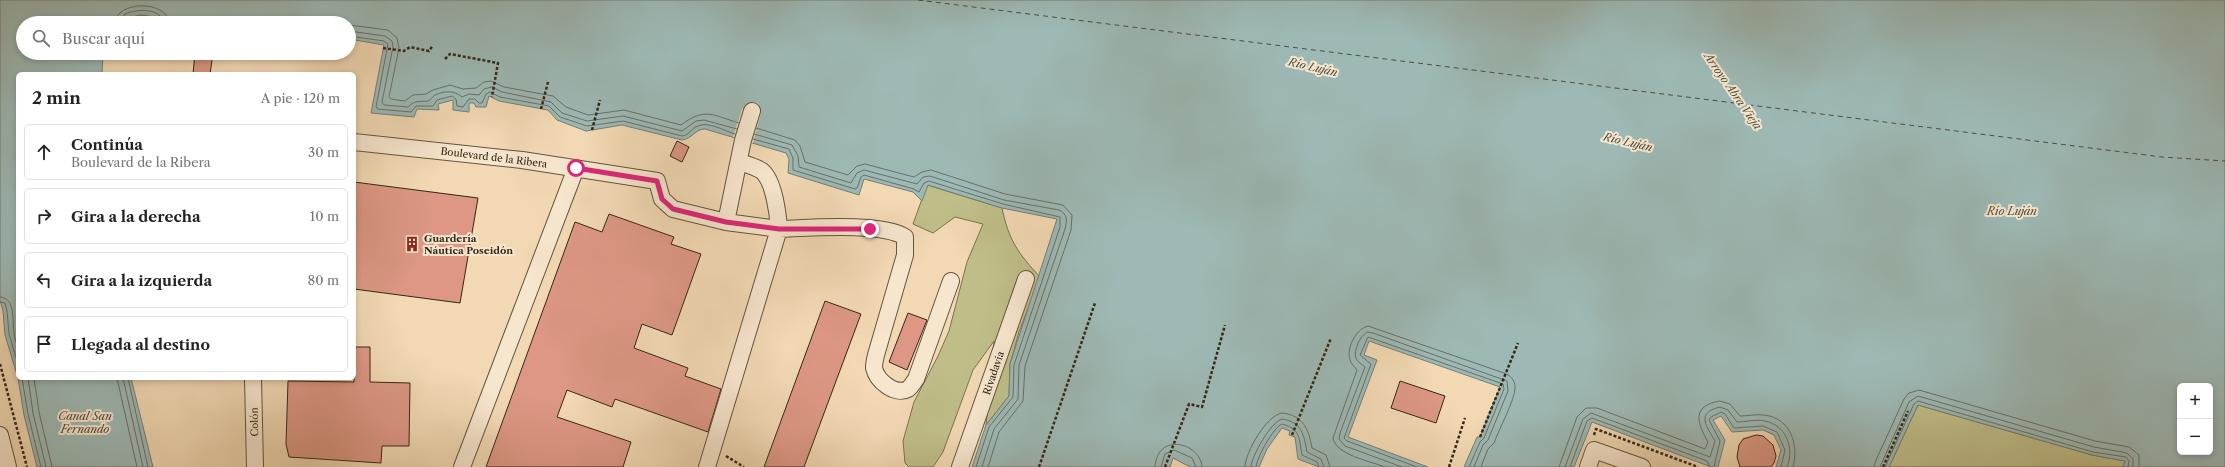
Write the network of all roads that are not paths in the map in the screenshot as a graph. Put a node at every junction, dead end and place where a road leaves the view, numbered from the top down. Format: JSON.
{"nodes":[{"id":1,"x":752,"y":111,"type":"dead end"},
{"id":2,"x":356,"y":142,"type":"edge"},
{"id":3,"x":739,"y":162,"type":"junction"},
{"id":4,"x":576,"y":168,"type":"junction"},
{"id":5,"x":726,"y":222,"type":"junction"},
{"id":6,"x":779,"y":229,"type":"junction"},
{"id":7,"x":1026,"y":279,"type":"dead end"},
{"id":8,"x":951,"y":282,"type":"dead end"},
{"id":9,"x":253,"y":380,"type":"edge"},
{"id":10,"x":0,"y":435,"type":"edge"},
{"id":11,"x":710,"y":459,"type":"edge"},
{"id":12,"x":8,"y":467,"type":"edge"},
{"id":13,"x":254,"y":467,"type":"edge"},
{"id":14,"x":462,"y":467,"type":"edge"},
{"id":15,"x":960,"y":467,"type":"edge"},
{"id":16,"x":1588,"y":467,"type":"edge"},
{"id":17,"x":1642,"y":467,"type":"edge"}],
"edges":[{"from":1,"to":3,"type":"street"},
{"from":2,"to":4,"type":"street","name":"Boulevard de la Ribera"},
{"from":3,"to":5,"type":"street"},
{"from":3,"to":6,"type":"street"},
{"from":4,"to":5,"type":"street","name":"Boulevard de la Ribera"},
{"from":4,"to":14,"type":"street"},
{"from":5,"to":6,"type":"street"},
{"from":6,"to":8,"type":"street"},
{"from":6,"to":11,"type":"street"},
{"from":7,"to":15,"type":"street","name":"Rivadavia"},
{"from":9,"to":13,"type":"street","name":"Colón"},
{"from":10,"to":12,"type":"street"},
{"from":16,"to":17,"type":"street"}]}
